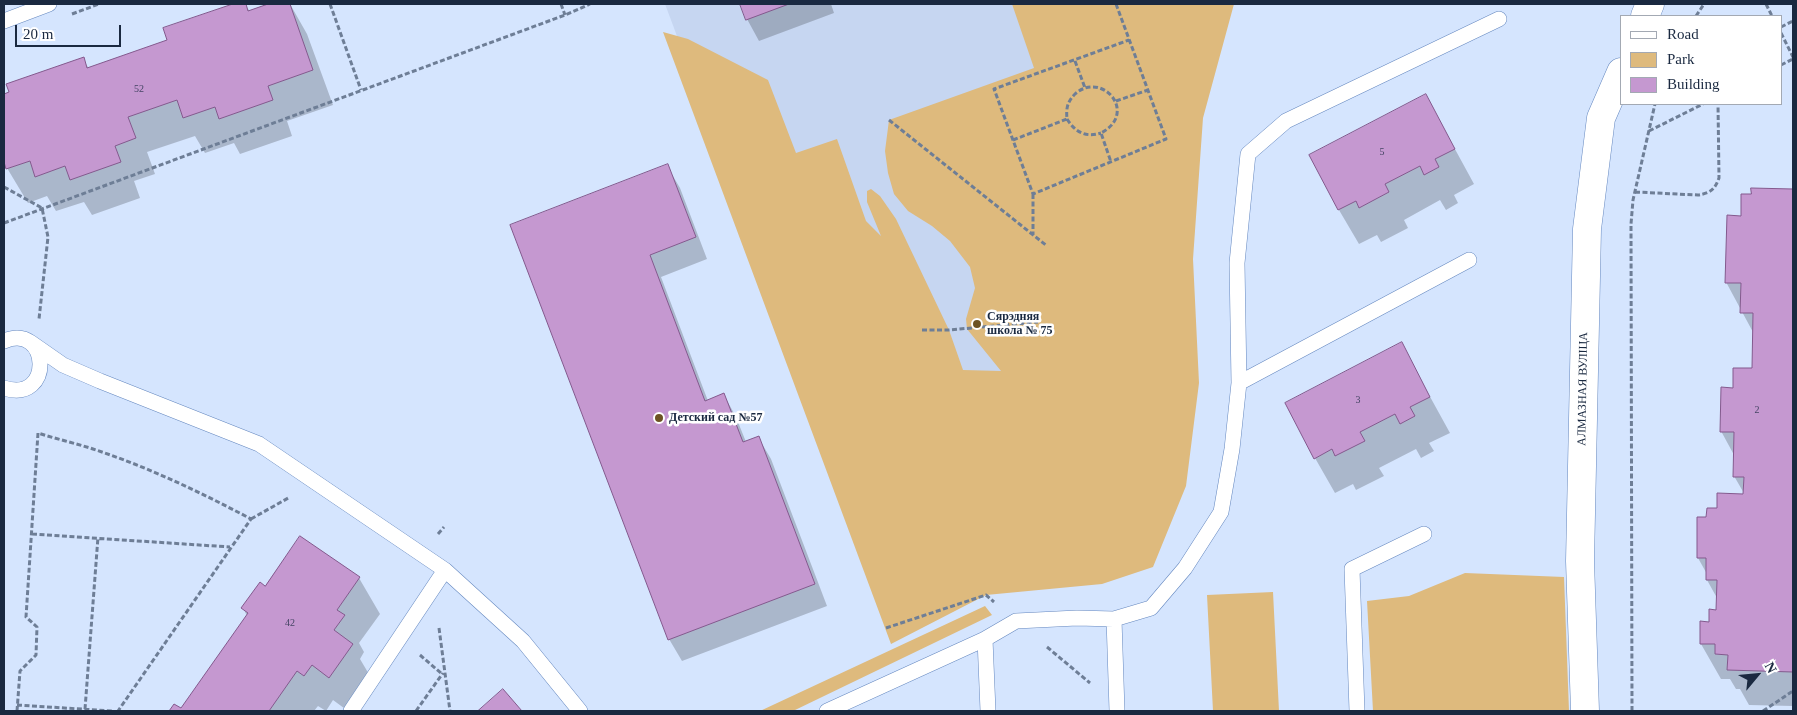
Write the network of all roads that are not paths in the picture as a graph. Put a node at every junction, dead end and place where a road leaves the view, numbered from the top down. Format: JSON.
{"nodes":[{"id":1,"x":49,"y":4,"type":"edge"},
{"id":2,"x":1499,"y":19,"type":"dead end"},
{"id":3,"x":4,"y":21,"type":"edge"},
{"id":4,"x":1620,"y":74,"type":"edge"},
{"id":5,"x":1469,"y":260,"type":"dead end"},
{"id":6,"x":4,"y":341,"type":"edge"},
{"id":7,"x":30,"y":342,"type":"junction"},
{"id":8,"x":1239,"y":383,"type":"junction"},
{"id":9,"x":4,"y":388,"type":"edge"},
{"id":10,"x":1424,"y":534,"type":"dead end"},
{"id":11,"x":445,"y":570,"type":"junction"},
{"id":12,"x":1114,"y":619,"type":"junction"},
{"id":13,"x":985,"y":639,"type":"junction"},
{"id":14,"x":1117,"y":708,"type":"edge"},
{"id":15,"x":351,"y":711,"type":"edge"},
{"id":16,"x":580,"y":711,"type":"edge"},
{"id":17,"x":827,"y":711,"type":"edge"},
{"id":18,"x":988,"y":711,"type":"edge"},
{"id":19,"x":1357,"y":711,"type":"edge"},
{"id":20,"x":1585,"y":711,"type":"edge"}],
"edges":[{"from":1,"to":3,"type":"lane"},
{"from":2,"to":8,"type":"lane"},
{"from":4,"to":20,"type":"street","name":"АЛМАЗНАЯ ВУЛІЦА"},
{"from":5,"to":8,"type":"lane"},
{"from":6,"to":7,"type":"lane"},
{"from":7,"to":9,"type":"lane"},
{"from":7,"to":11,"type":"lane"},
{"from":8,"to":12,"type":"lane"},
{"from":10,"to":19,"type":"lane"},
{"from":11,"to":15,"type":"lane"},
{"from":11,"to":16,"type":"lane"},
{"from":12,"to":13,"type":"lane"},
{"from":12,"to":14,"type":"lane"},
{"from":13,"to":17,"type":"lane"},
{"from":13,"to":18,"type":"lane"}]}
